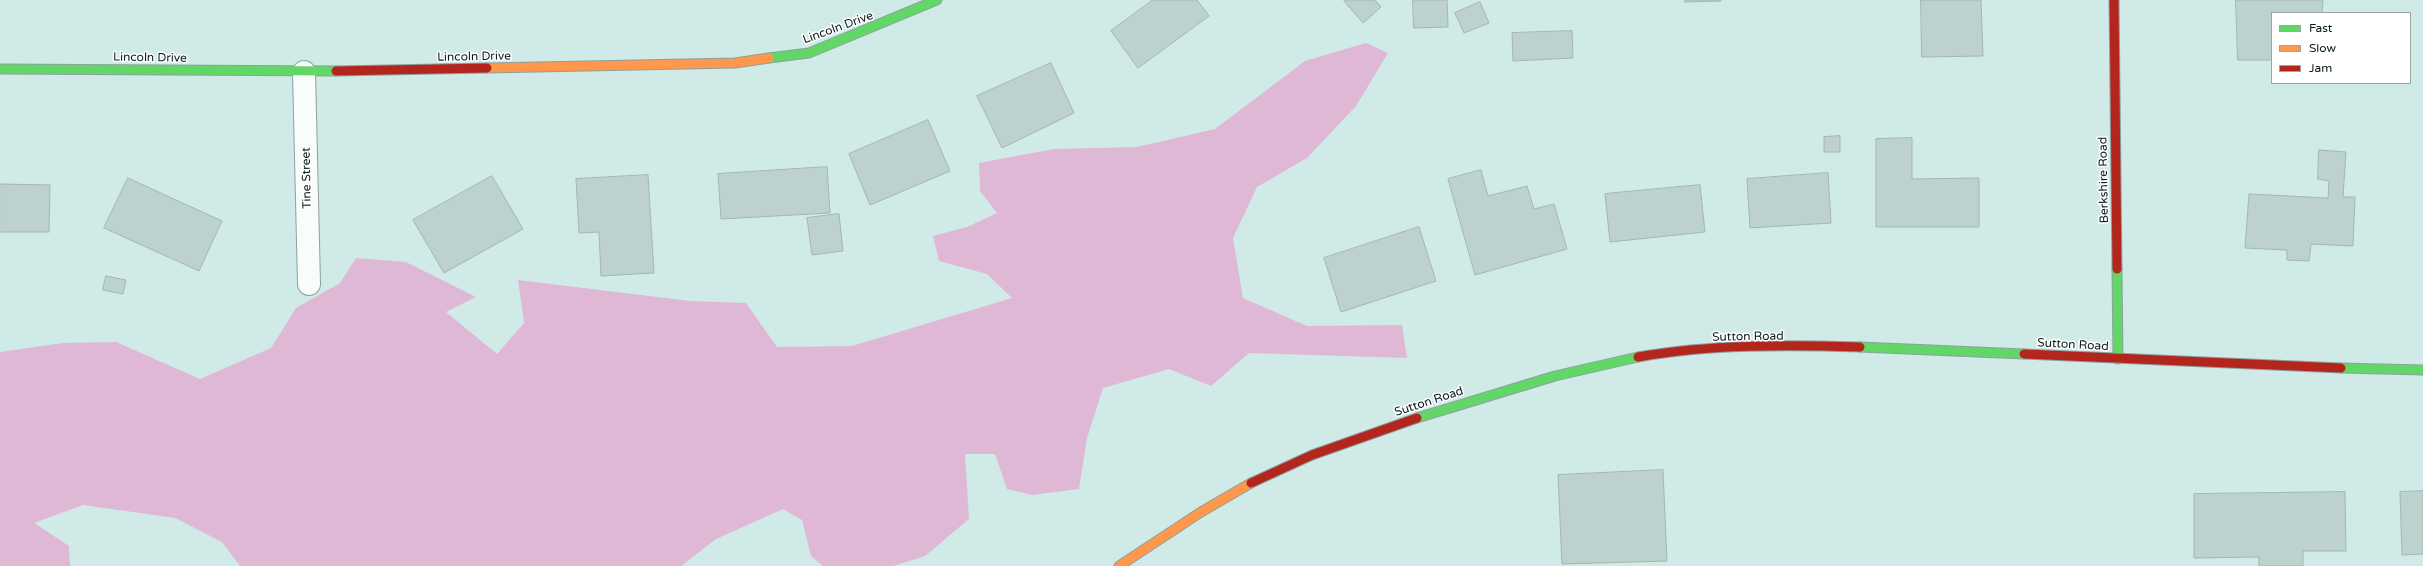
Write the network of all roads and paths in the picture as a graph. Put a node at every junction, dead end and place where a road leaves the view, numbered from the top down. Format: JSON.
{"nodes":[{"id":1,"x":937,"y":0,"type":"edge"},
{"id":2,"x":2114,"y":0,"type":"edge"},
{"id":3,"x":0,"y":69,"type":"edge"},
{"id":4,"x":304,"y":72,"type":"junction"},
{"id":5,"x":309,"y":284,"type":"dead end"},
{"id":6,"x":2118,"y":359,"type":"junction"},
{"id":7,"x":2423,"y":370,"type":"edge"},
{"id":8,"x":1119,"y":566,"type":"edge"}],
"edges":[{"from":1,"to":4,"type":"street","name":"Lincoln Drive"},
{"from":2,"to":6,"type":"street","name":"Berkshire Road"},
{"from":3,"to":4,"type":"street","name":"Lincoln Drive"},
{"from":4,"to":5,"type":"street","name":"Tine Street"},
{"from":6,"to":7,"type":"street","name":"Sutton Road"},
{"from":6,"to":8,"type":"street","name":"Sutton Road"}]}
